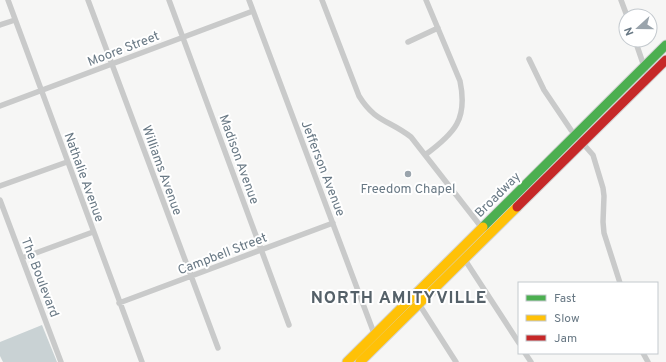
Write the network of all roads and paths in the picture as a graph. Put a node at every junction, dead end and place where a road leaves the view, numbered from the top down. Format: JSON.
{"nodes":[{"id":1,"x":8,"y":0,"type":"edge"},
{"id":2,"x":88,"y":0,"type":"edge"},
{"id":3,"x":169,"y":0,"type":"edge"},
{"id":4,"x":249,"y":0,"type":"edge"},
{"id":5,"x":322,"y":0,"type":"edge"},
{"id":6,"x":426,"y":0,"type":"edge"},
{"id":7,"x":253,"y":11,"type":"junction"},
{"id":8,"x":15,"y":20,"type":"junction"},
{"id":9,"x":0,"y":25,"type":"edge"},
{"id":10,"x":438,"y":28,"type":"junction"},
{"id":11,"x":183,"y":38,"type":"junction"},
{"id":12,"x":408,"y":42,"type":"dead end"},
{"id":13,"x":666,"y":45,"type":"edge"},
{"id":14,"x":638,"y":48,"type":"edge"},
{"id":15,"x":529,"y":59,"type":"dead end"},
{"id":16,"x":666,"y":60,"type":"edge"},
{"id":17,"x":112,"y":64,"type":"junction"},
{"id":18,"x":644,"y":67,"type":"junction"},
{"id":19,"x":648,"y":78,"type":"junction"},
{"id":20,"x":42,"y":90,"type":"junction"},
{"id":21,"x":0,"y":106,"type":"edge"},
{"id":22,"x":575,"y":135,"type":"junction"},
{"id":23,"x":583,"y":144,"type":"junction"},
{"id":24,"x":426,"y":155,"type":"junction"},
{"id":25,"x":67,"y":162,"type":"junction"},
{"id":26,"x":0,"y":186,"type":"edge"},
{"id":27,"x":0,"y":202,"type":"edge"},
{"id":28,"x":333,"y":223,"type":"junction"},
{"id":29,"x":482,"y":228,"type":"junction"},
{"id":30,"x":93,"y":232,"type":"junction"},
{"id":31,"x":262,"y":250,"type":"junction"},
{"id":32,"x":456,"y":253,"type":"junction"},
{"id":33,"x":22,"y":258,"type":"junction"},
{"id":34,"x":465,"y":260,"type":"junction"},
{"id":35,"x":191,"y":276,"type":"junction"},
{"id":36,"x":620,"y":282,"type":"edge"},
{"id":37,"x":435,"y":288,"type":"junction"},
{"id":38,"x":120,"y":303,"type":"junction"},
{"id":39,"x":419,"y":304,"type":"junction"},
{"id":40,"x":289,"y":325,"type":"dead end"},
{"id":41,"x":378,"y":339,"type":"junction"},
{"id":42,"x":518,"y":341,"type":"edge"},
{"id":43,"x":218,"y":348,"type":"dead end"},
{"id":44,"x":61,"y":362,"type":"edge"},
{"id":45,"x":142,"y":362,"type":"edge"},
{"id":46,"x":347,"y":362,"type":"edge"},
{"id":47,"x":360,"y":362,"type":"edge"},
{"id":48,"x":456,"y":362,"type":"edge"}],
"edges":[{"from":1,"to":8,"type":"street","name":"Nathalie Avenue"},
{"from":2,"to":17,"type":"street","name":"Williams Avenue"},
{"from":3,"to":11,"type":"street","name":"Madison Avenue"},
{"from":4,"to":7,"type":"street","name":"Jefferson Avenue"},
{"from":5,"to":24,"type":"street"},
{"from":6,"to":10,"type":"street"},
{"from":7,"to":11,"type":"street","name":"Moore Street"},
{"from":7,"to":28,"type":"street","name":"Jefferson Avenue"},
{"from":8,"to":9,"type":"street"},
{"from":8,"to":20,"type":"street","name":"Nathalie Avenue"},
{"from":10,"to":12,"type":"street"},
{"from":10,"to":24,"type":"street"},
{"from":11,"to":17,"type":"street","name":"Moore Street"},
{"from":11,"to":31,"type":"street","name":"Madison Avenue"},
{"from":13,"to":18,"type":"main road","name":"Broadway"},
{"from":14,"to":18,"type":"street"},
{"from":15,"to":22,"type":"street"},
{"from":16,"to":19,"type":"main road","name":"Broadway"},
{"from":17,"to":20,"type":"street","name":"Moore Street"},
{"from":17,"to":35,"type":"street","name":"Williams Avenue"},
{"from":18,"to":19,"type":"street"},
{"from":18,"to":22,"type":"main road","name":"Broadway"},
{"from":19,"to":23,"type":"main road","name":"Broadway"},
{"from":20,"to":21,"type":"street","name":"Moore Street"},
{"from":20,"to":25,"type":"street","name":"Nathalie Avenue"},
{"from":22,"to":23,"type":"street"},
{"from":22,"to":29,"type":"main road","name":"Broadway"},
{"from":23,"to":34,"type":"main road","name":"Broadway"},
{"from":23,"to":36,"type":"street"},
{"from":24,"to":29,"type":"street"},
{"from":25,"to":26,"type":"street"},
{"from":25,"to":30,"type":"street","name":"Nathalie Avenue"},
{"from":27,"to":33,"type":"street","name":"The Boulevard"},
{"from":28,"to":31,"type":"street","name":"Campbell Street"},
{"from":28,"to":41,"type":"street","name":"Jefferson Avenue"},
{"from":29,"to":32,"type":"main road","name":"Broadway"},
{"from":29,"to":34,"type":"main road"},
{"from":30,"to":33,"type":"street"},
{"from":30,"to":38,"type":"street","name":"Nathalie Avenue"},
{"from":31,"to":35,"type":"street","name":"Campbell Street"},
{"from":31,"to":40,"type":"street","name":"Madison Avenue"},
{"from":32,"to":37,"type":"main road"},
{"from":32,"to":41,"type":"main road","name":"Broadway"},
{"from":33,"to":44,"type":"street","name":"The Boulevard"},
{"from":34,"to":37,"type":"main road","name":"Broadway"},
{"from":34,"to":42,"type":"street"},
{"from":35,"to":38,"type":"street","name":"Campbell Street"},
{"from":35,"to":43,"type":"street","name":"Williams Avenue"},
{"from":37,"to":39,"type":"main road","name":"Broadway"},
{"from":38,"to":45,"type":"street","name":"Nathalie Avenue"},
{"from":39,"to":41,"type":"main road","name":"Broadway"},
{"from":39,"to":48,"type":"street"},
{"from":41,"to":46,"type":"main road","name":"Broadway"},
{"from":41,"to":47,"type":"main road","name":"Broadway"}]}
